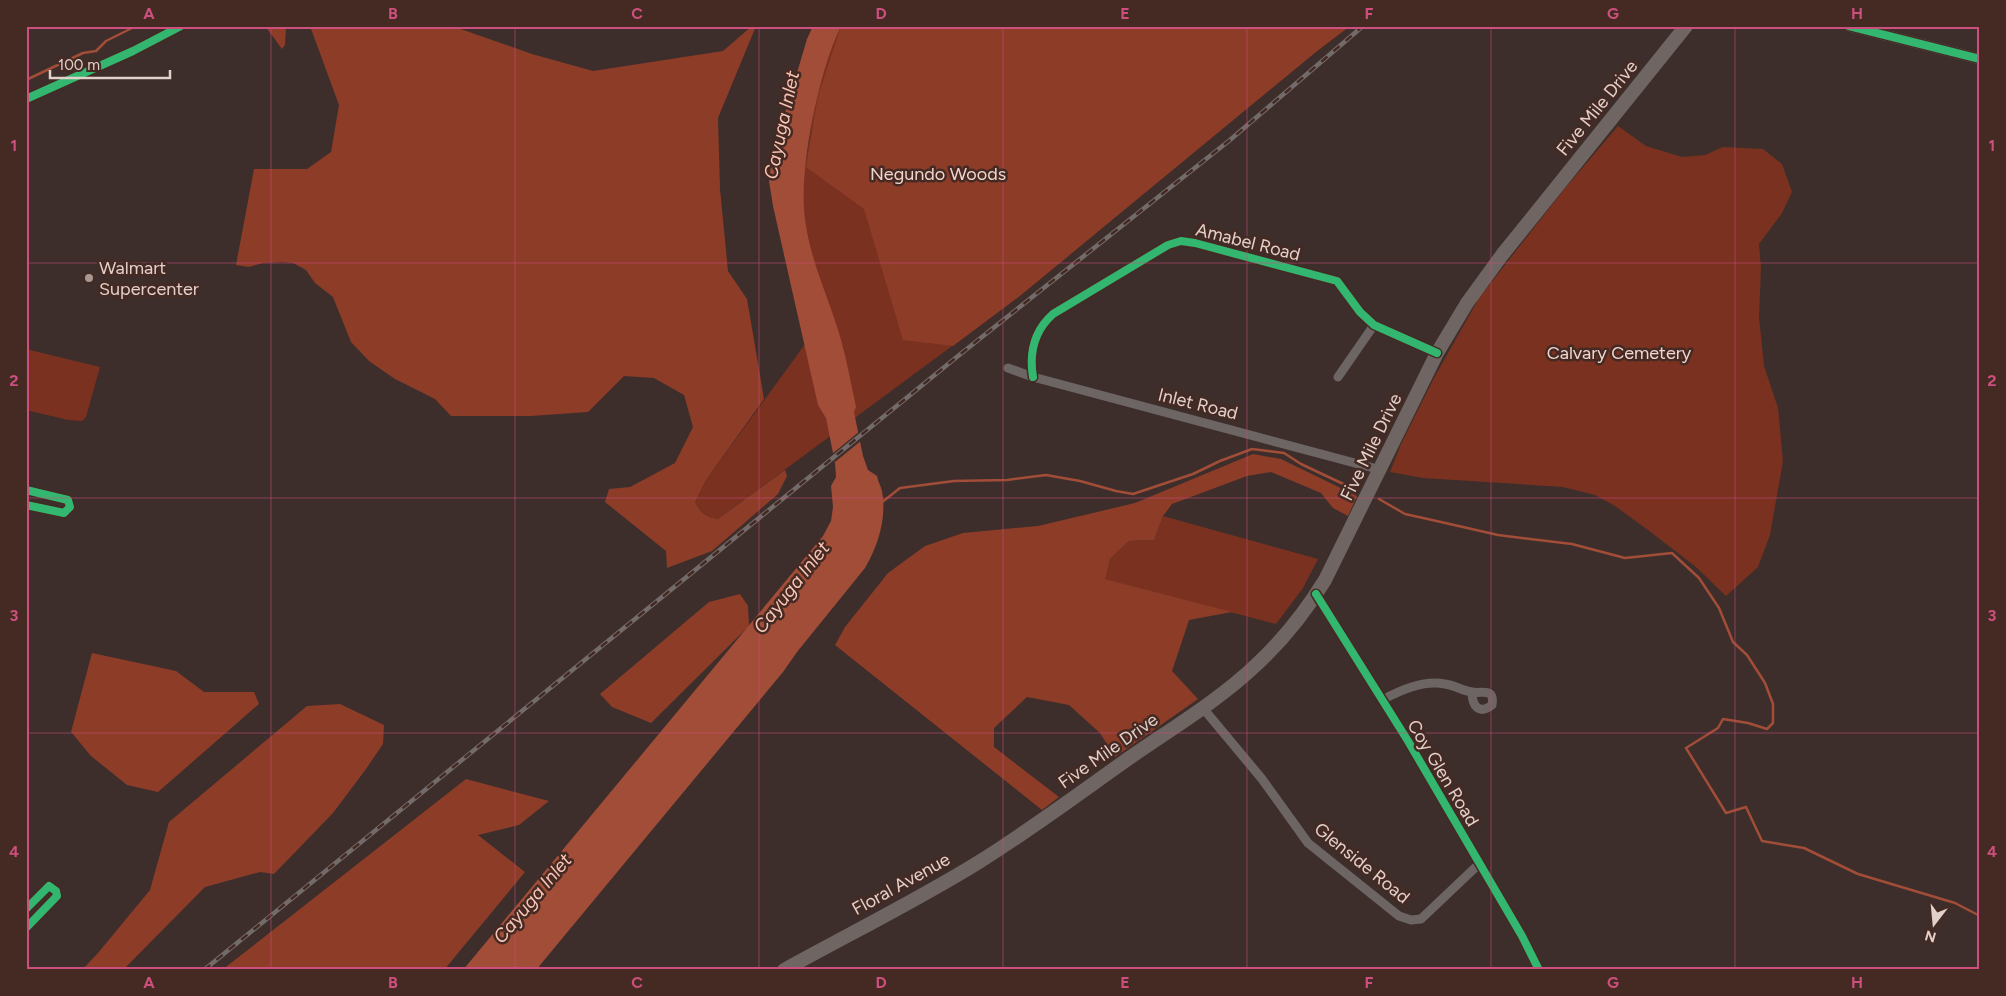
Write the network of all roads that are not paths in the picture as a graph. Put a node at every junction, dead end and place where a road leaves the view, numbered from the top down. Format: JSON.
{"nodes":[{"id":1,"x":180,"y":26,"type":"edge"},
{"id":2,"x":1686,"y":26,"type":"edge"},
{"id":3,"x":1849,"y":26,"type":"edge"},
{"id":4,"x":1980,"y":59,"type":"edge"},
{"id":5,"x":26,"y":99,"type":"edge"},
{"id":6,"x":1374,"y":325,"type":"junction"},
{"id":7,"x":1437,"y":353,"type":"junction"},
{"id":8,"x":1008,"y":368,"type":"dead end"},
{"id":9,"x":1033,"y":377,"type":"junction"},
{"id":10,"x":1338,"y":378,"type":"dead end"},
{"id":11,"x":1381,"y":470,"type":"junction"},
{"id":12,"x":26,"y":490,"type":"edge"},
{"id":13,"x":26,"y":505,"type":"edge"},
{"id":14,"x":1316,"y":594,"type":"junction"},
{"id":15,"x":1472,"y":692,"type":"dead end"},
{"id":16,"x":1382,"y":700,"type":"junction"},
{"id":17,"x":1202,"y":707,"type":"junction"},
{"id":18,"x":1033,"y":827,"type":"joint"},
{"id":19,"x":1479,"y":864,"type":"junction"},
{"id":20,"x":26,"y":909,"type":"edge"},
{"id":21,"x":26,"y":928,"type":"edge"},
{"id":22,"x":784,"y":970,"type":"edge"},
{"id":23,"x":1539,"y":970,"type":"edge"}],
"edges":[{"from":1,"to":5,"type":"street"},
{"from":2,"to":7,"type":"main road","name":"Five Mile Drive"},
{"from":3,"to":4,"type":"street"},
{"from":6,"to":7,"type":"street","name":"Amabel Road"},
{"from":6,"to":9,"type":"street","name":"Amabel Road"},
{"from":6,"to":10,"type":"street"},
{"from":7,"to":11,"type":"main road","name":"Five Mile Drive"},
{"from":8,"to":9,"type":"street","name":"Inlet Road"},
{"from":9,"to":11,"type":"street","name":"Inlet Road"},
{"from":11,"to":14,"type":"main road","name":"Five Mile Drive"},
{"from":12,"to":13,"type":"street"},
{"from":14,"to":16,"type":"street","name":"Coy Glen Road"},
{"from":14,"to":17,"type":"main road","name":"Five Mile Drive"},
{"from":15,"to":16,"type":"street"},
{"from":16,"to":19,"type":"street","name":"Coy Glen Road"},
{"from":17,"to":18,"type":"main road","name":"Five Mile Drive"},
{"from":17,"to":19,"type":"street","name":"Glenside Road"},
{"from":18,"to":22,"type":"main road","name":"Floral Avenue"},
{"from":19,"to":23,"type":"street","name":"Coy Glen Road"},
{"from":20,"to":21,"type":"street"}]}
